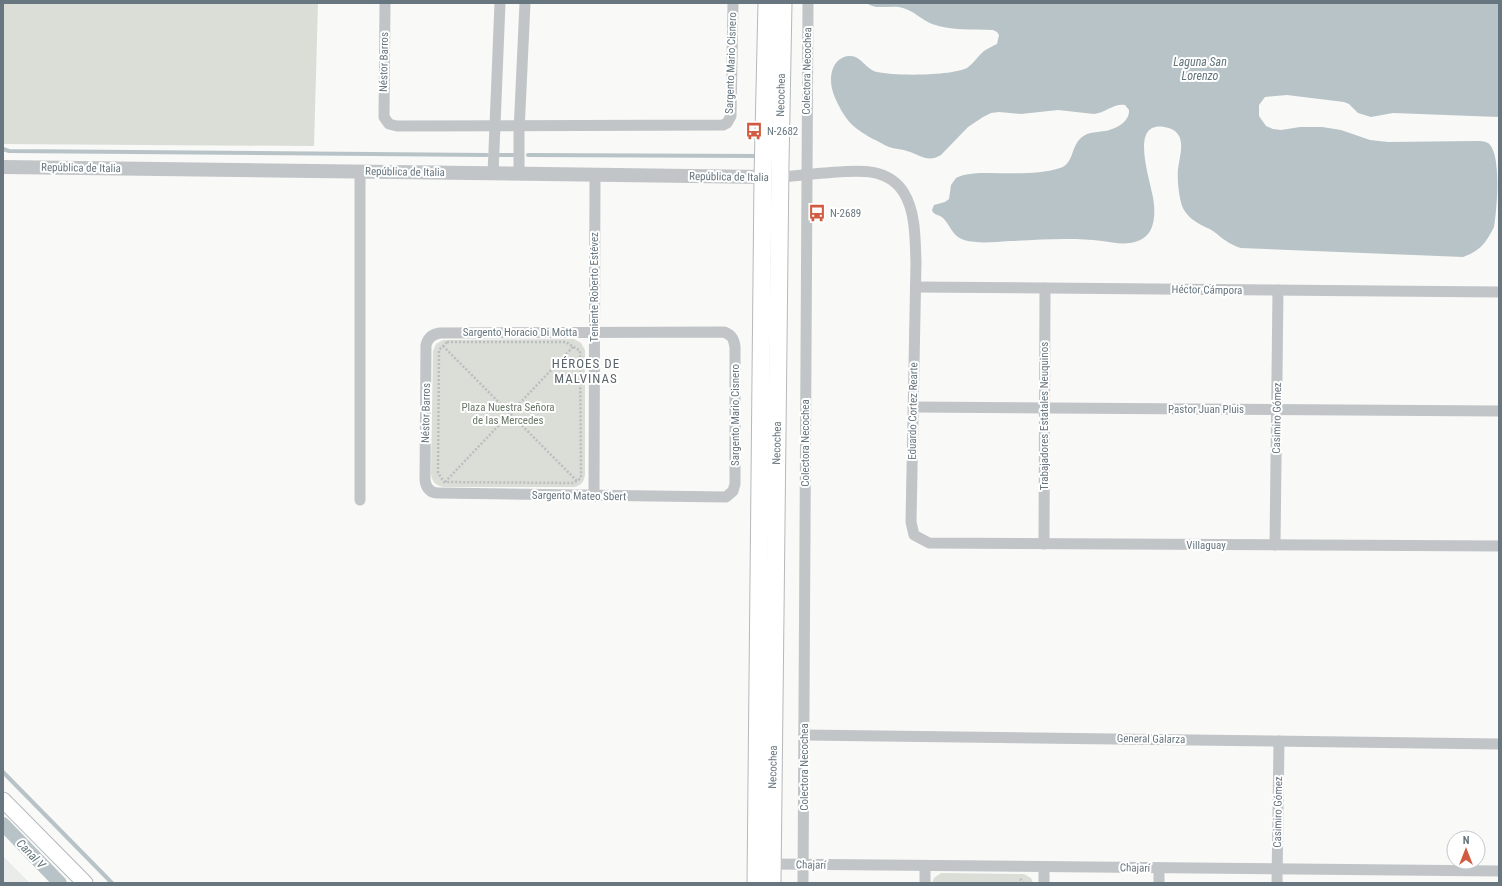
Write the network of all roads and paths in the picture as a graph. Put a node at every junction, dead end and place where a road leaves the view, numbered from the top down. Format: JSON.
{"nodes":[{"id":1,"x":385,"y":3,"type":"edge"},
{"id":2,"x":500,"y":3,"type":"edge"},
{"id":3,"x":525,"y":3,"type":"edge"},
{"id":4,"x":733,"y":3,"type":"edge"},
{"id":5,"x":767,"y":3,"type":"edge"},
{"id":6,"x":783,"y":3,"type":"edge"},
{"id":7,"x":808,"y":3,"type":"edge"},
{"id":8,"x":495,"y":126,"type":"junction"},
{"id":9,"x":520,"y":126,"type":"junction"},
{"id":10,"x":3,"y":167,"type":"edge"},
{"id":11,"x":360,"y":172,"type":"junction"},
{"id":12,"x":493,"y":174,"type":"junction"},
{"id":13,"x":519,"y":174,"type":"junction"},
{"id":14,"x":595,"y":175,"type":"junction"},
{"id":15,"x":807,"y":175,"type":"junction"},
{"id":16,"x":772,"y":177,"type":"junction"},
{"id":17,"x":916,"y":287,"type":"junction"},
{"id":18,"x":1044,"y":288,"type":"junction"},
{"id":19,"x":1278,"y":290,"type":"junction"},
{"id":20,"x":1499,"y":292,"type":"edge"},
{"id":21,"x":594,"y":332,"type":"junction"},
{"id":22,"x":731,"y":336,"type":"joint"},
{"id":23,"x":430,"y":337,"type":"joint"},
{"id":24,"x":443,"y":346,"type":"junction"},
{"id":25,"x":573,"y":347,"type":"junction"},
{"id":26,"x":913,"y":407,"type":"junction"},
{"id":27,"x":1044,"y":408,"type":"junction"},
{"id":28,"x":1277,"y":410,"type":"junction"},
{"id":29,"x":1499,"y":411,"type":"edge"},
{"id":30,"x":510,"y":413,"type":"junction"},
{"id":31,"x":577,"y":481,"type":"junction"},
{"id":32,"x":444,"y":482,"type":"junction"},
{"id":33,"x":427,"y":488,"type":"joint"},
{"id":34,"x":731,"y":494,"type":"joint"},
{"id":35,"x":594,"y":496,"type":"junction"},
{"id":36,"x":360,"y":500,"type":"dead end"},
{"id":37,"x":914,"y":535,"type":"joint"},
{"id":38,"x":1044,"y":544,"type":"junction"},
{"id":39,"x":1275,"y":545,"type":"junction"},
{"id":40,"x":1499,"y":546,"type":"edge"},
{"id":41,"x":804,"y":735,"type":"junction"},
{"id":42,"x":1279,"y":741,"type":"junction"},
{"id":43,"x":1499,"y":744,"type":"edge"},
{"id":44,"x":3,"y":800,"type":"edge"},
{"id":45,"x":772,"y":864,"type":"junction"},
{"id":46,"x":803,"y":865,"type":"junction"},
{"id":47,"x":925,"y":866,"type":"junction"},
{"id":48,"x":1044,"y":867,"type":"junction"},
{"id":49,"x":1159,"y":868,"type":"junction"},
{"id":50,"x":1277,"y":869,"type":"junction"},
{"id":51,"x":1499,"y":871,"type":"edge"},
{"id":52,"x":85,"y":883,"type":"edge"},
{"id":53,"x":756,"y":883,"type":"edge"},
{"id":54,"x":772,"y":883,"type":"edge"},
{"id":55,"x":803,"y":883,"type":"edge"},
{"id":56,"x":925,"y":883,"type":"edge"},
{"id":57,"x":1044,"y":883,"type":"edge"},
{"id":58,"x":1159,"y":883,"type":"edge"},
{"id":59,"x":1277,"y":883,"type":"edge"}],
"edges":[{"from":1,"to":8,"type":"street","name":"Néstor Barros"},
{"from":2,"to":8,"type":"street"},
{"from":3,"to":9,"type":"street"},
{"from":4,"to":9,"type":"street","name":"Sargento Mario Cisnero"},
{"from":5,"to":16,"type":"main road","name":"Necochea"},
{"from":6,"to":16,"type":"main road","name":"Necochea"},
{"from":7,"to":15,"type":"street","name":"Colectora Necochea"},
{"from":8,"to":9,"type":"street"},
{"from":8,"to":12,"type":"street"},
{"from":9,"to":13,"type":"street"},
{"from":10,"to":11,"type":"street","name":"República de Italia"},
{"from":11,"to":12,"type":"street","name":"República de Italia"},
{"from":11,"to":36,"type":"street"},
{"from":12,"to":13,"type":"street","name":"República de Italia"},
{"from":13,"to":14,"type":"street","name":"República de Italia"},
{"from":14,"to":16,"type":"street","name":"República de Italia"},
{"from":14,"to":21,"type":"street","name":"Teniente Roberto Estévez"},
{"from":15,"to":16,"type":"street","name":"República de Italia"},
{"from":15,"to":17,"type":"street","name":"República de Italia"},
{"from":15,"to":41,"type":"street","name":"Colectora Necochea"},
{"from":16,"to":45,"type":"main road","name":"Necochea"},
{"from":16,"to":53,"type":"main road","name":"Necochea"},
{"from":17,"to":18,"type":"street","name":"Héctor Cámpora"},
{"from":17,"to":26,"type":"street","name":"Eduardo Cortez Rearte"},
{"from":18,"to":19,"type":"street","name":"Héctor Cámpora"},
{"from":18,"to":27,"type":"street","name":"Trabajadores Estatales Neuquinos"},
{"from":19,"to":20,"type":"street","name":"Héctor Cámpora"},
{"from":19,"to":28,"type":"street","name":"Casimiro Gómez"},
{"from":21,"to":22,"type":"street","name":"Sargento Horacio Di Motta"},
{"from":21,"to":23,"type":"street","name":"Sargento Horacio Di Motta"},
{"from":21,"to":35,"type":"street","name":"Teniente Roberto Estévez"},
{"from":22,"to":34,"type":"street","name":"Sargento Mario Cisnero"},
{"from":23,"to":33,"type":"street","name":"Néstor Barros"},
{"from":24,"to":25,"type":"path"},
{"from":24,"to":30,"type":"path"},
{"from":24,"to":32,"type":"path"},
{"from":25,"to":30,"type":"path"},
{"from":25,"to":31,"type":"path"},
{"from":26,"to":27,"type":"street","name":"Pastor Juan Pluis"},
{"from":26,"to":37,"type":"street","name":"Eduardo Cortez Rearte"},
{"from":27,"to":28,"type":"street","name":"Pastor Juan Pluis"},
{"from":27,"to":38,"type":"street","name":"Trabajadores Estatales Neuquinos"},
{"from":28,"to":29,"type":"street","name":"Pastor Juan Pluis"},
{"from":28,"to":39,"type":"street","name":"Casimiro Gómez"},
{"from":30,"to":31,"type":"path"},
{"from":30,"to":32,"type":"path"},
{"from":31,"to":32,"type":"path"},
{"from":33,"to":35,"type":"street","name":"Sargento Mateo Sbert"},
{"from":34,"to":35,"type":"street","name":"Sargento Mateo Sbert"},
{"from":37,"to":38,"type":"street","name":"Villaguay"},
{"from":38,"to":39,"type":"street","name":"Villaguay"},
{"from":39,"to":40,"type":"street","name":"Villaguay"},
{"from":41,"to":42,"type":"street","name":"General Galarza"},
{"from":41,"to":46,"type":"street","name":"Colectora Necochea"},
{"from":42,"to":43,"type":"street","name":"General Galarza"},
{"from":42,"to":50,"type":"street","name":"Casimiro Gómez"},
{"from":44,"to":52,"type":"main road"},
{"from":45,"to":46,"type":"street","name":"Chajarí"},
{"from":45,"to":54,"type":"main road","name":"Necochea"},
{"from":46,"to":47,"type":"street","name":"Chajarí"},
{"from":46,"to":55,"type":"street","name":"Colectora Necochea"},
{"from":47,"to":48,"type":"street","name":"Chajarí"},
{"from":47,"to":56,"type":"street"},
{"from":48,"to":49,"type":"street","name":"Chajarí"},
{"from":48,"to":57,"type":"street"},
{"from":49,"to":50,"type":"street","name":"Chajarí"},
{"from":49,"to":58,"type":"street"},
{"from":50,"to":51,"type":"street","name":"Chajarí"},
{"from":50,"to":59,"type":"street","name":"Casimiro Gómez"}]}
